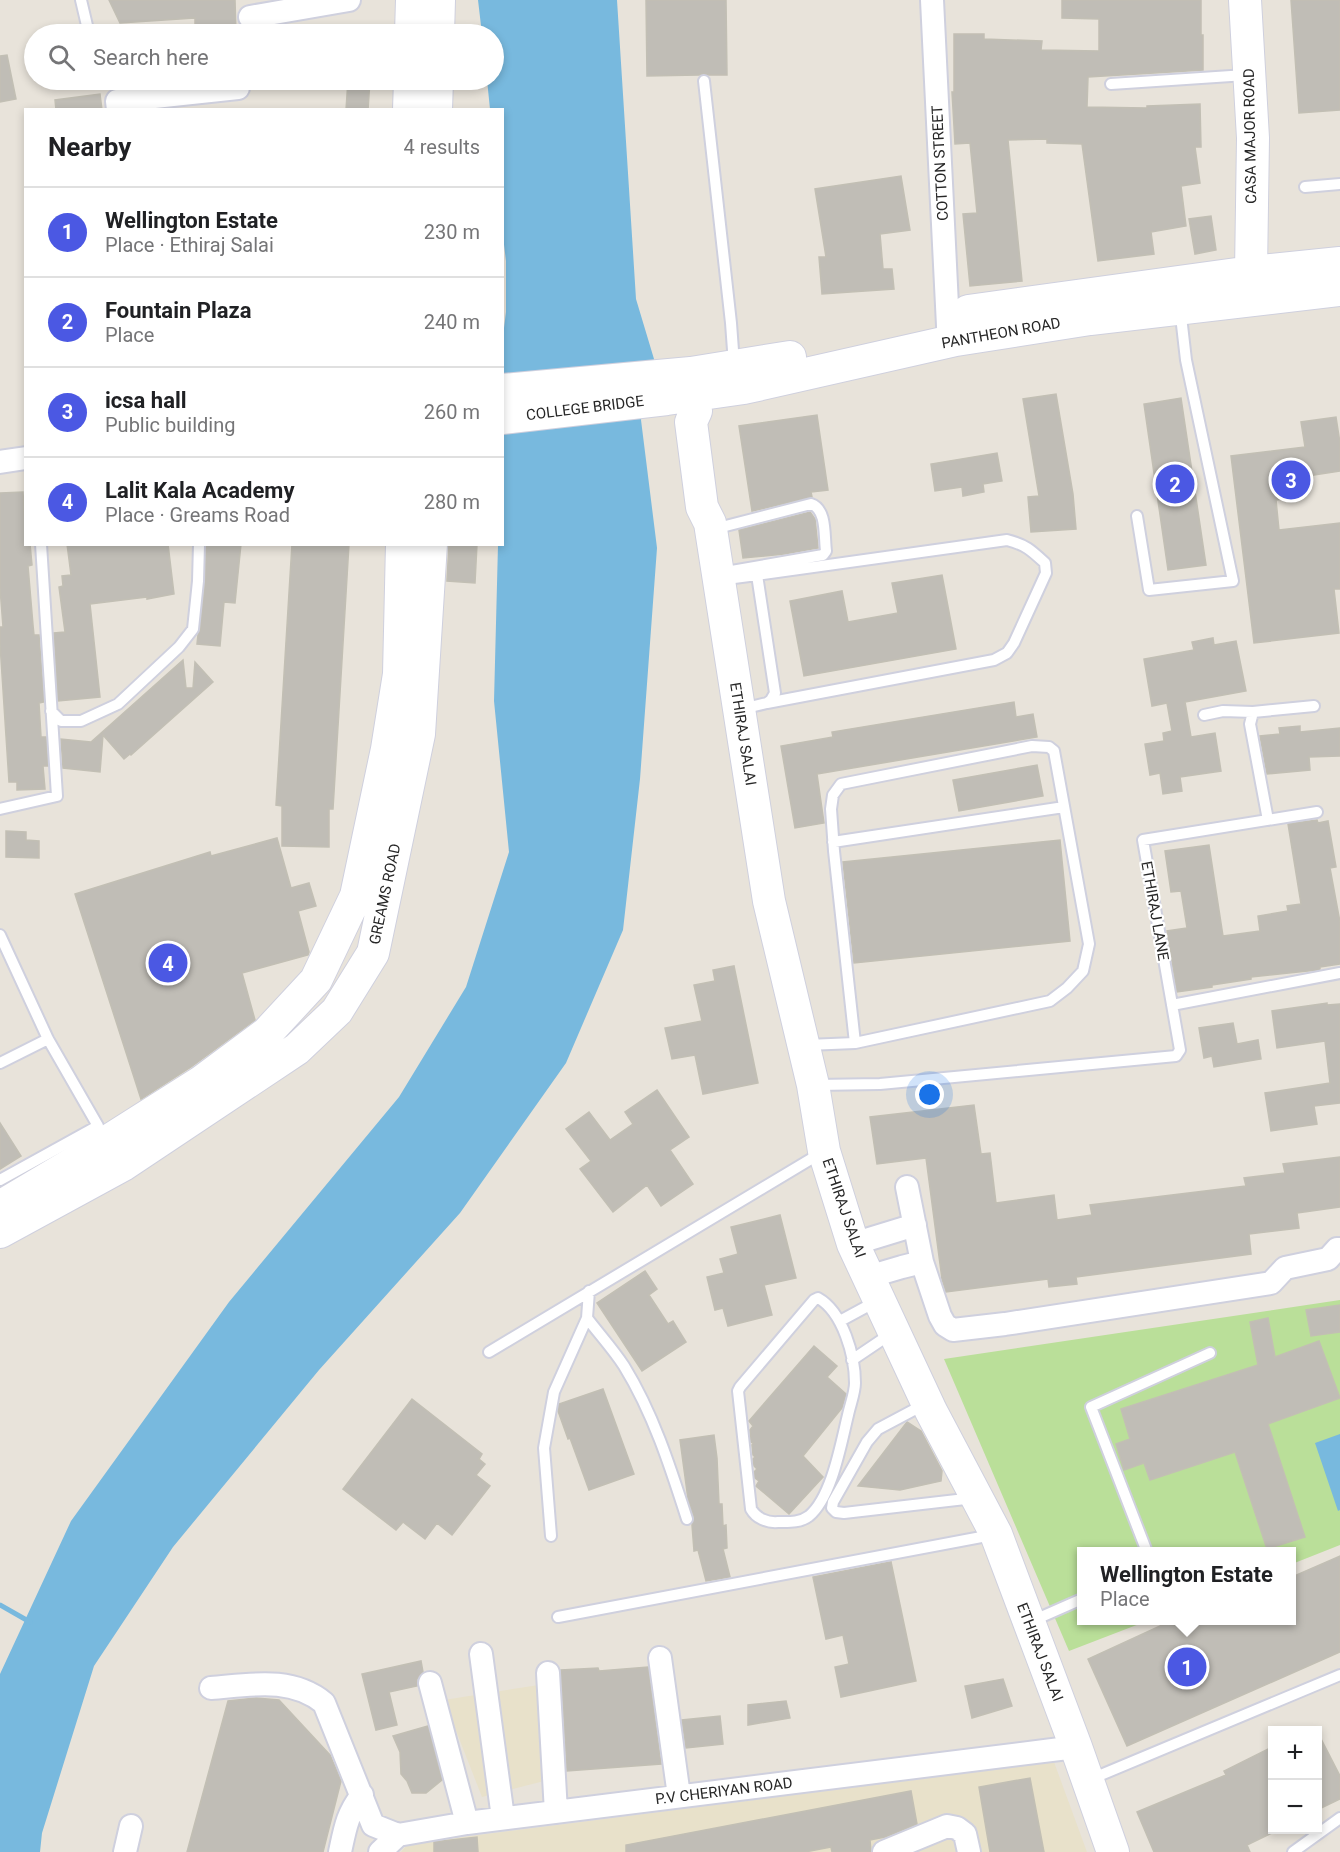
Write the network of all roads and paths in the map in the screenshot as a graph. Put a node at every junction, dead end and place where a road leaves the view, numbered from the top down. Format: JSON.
{"nodes":[{"id":1,"x":81,"y":0,"type":"edge"},
{"id":2,"x":349,"y":0,"type":"edge"},
{"id":3,"x":412,"y":0,"type":"edge"},
{"id":4,"x":439,"y":0,"type":"edge"},
{"id":5,"x":932,"y":0,"type":"edge"},
{"id":6,"x":1245,"y":0,"type":"edge"},
{"id":7,"x":250,"y":17,"type":"dead end"},
{"id":8,"x":87,"y":24,"type":"edge"},
{"id":9,"x":411,"y":24,"type":"edge"},
{"id":10,"x":438,"y":24,"type":"edge"},
{"id":11,"x":1250,"y":75,"type":"junction"},
{"id":12,"x":704,"y":81,"type":"dead end"},
{"id":13,"x":1111,"y":84,"type":"dead end"},
{"id":14,"x":219,"y":90,"type":"edge"},
{"id":15,"x":410,"y":90,"type":"edge"},
{"id":16,"x":437,"y":90,"type":"edge"},
{"id":17,"x":118,"y":108,"type":"edge"},
{"id":18,"x":409,"y":108,"type":"edge"},
{"id":19,"x":436,"y":108,"type":"edge"},
{"id":20,"x":1340,"y":184,"type":"edge"},
{"id":21,"x":1305,"y":187,"type":"dead end"},
{"id":22,"x":1340,"y":263,"type":"edge"},
{"id":23,"x":1251,"y":272,"type":"junction"},
{"id":24,"x":1340,"y":274,"type":"edge"},
{"id":25,"x":1340,"y":290,"type":"edge"},
{"id":26,"x":1340,"y":308,"type":"edge"},
{"id":27,"x":1182,"y":325,"type":"junction"},
{"id":28,"x":963,"y":330,"type":"junction"},
{"id":29,"x":739,"y":377,"type":"junction"},
{"id":30,"x":504,"y":390,"type":"edge"},
{"id":31,"x":686,"y":398,"type":"junction"},
{"id":32,"x":504,"y":418,"type":"edge"},
{"id":33,"x":24,"y":458,"type":"edge"},
{"id":34,"x":0,"y":462,"type":"edge"},
{"id":35,"x":1137,"y":516,"type":"dead end"},
{"id":36,"x":710,"y":527,"type":"junction"},
{"id":37,"x":41,"y":546,"type":"edge"},
{"id":38,"x":199,"y":546,"type":"edge"},
{"id":39,"x":402,"y":546,"type":"edge"},
{"id":40,"x":431,"y":546,"type":"edge"},
{"id":41,"x":757,"y":575,"type":"junction"},
{"id":42,"x":718,"y":577,"type":"junction"},
{"id":43,"x":1314,"y":706,"type":"dead end"},
{"id":44,"x":753,"y":707,"type":"junction"},
{"id":45,"x":51,"y":711,"type":"junction"},
{"id":46,"x":1253,"y":712,"type":"junction"},
{"id":47,"x":1204,"y":715,"type":"dead end"},
{"id":48,"x":1064,"y":807,"type":"junction"},
{"id":49,"x":0,"y":809,"type":"edge"},
{"id":50,"x":1317,"y":812,"type":"dead end"},
{"id":51,"x":1268,"y":820,"type":"junction"},
{"id":52,"x":833,"y":842,"type":"junction"},
{"id":53,"x":0,"y":935,"type":"edge"},
{"id":54,"x":1340,"y":973,"type":"edge"},
{"id":55,"x":1172,"y":1005,"type":"junction"},
{"id":56,"x":48,"y":1039,"type":"junction"},
{"id":57,"x":855,"y":1043,"type":"junction"},
{"id":58,"x":804,"y":1045,"type":"junction"},
{"id":59,"x":0,"y":1063,"type":"edge"},
{"id":60,"x":813,"y":1085,"type":"junction"},
{"id":61,"x":824,"y":1151,"type":"junction"},
{"id":62,"x":0,"y":1180,"type":"edge"},
{"id":63,"x":907,"y":1187,"type":"dead end"},
{"id":64,"x":0,"y":1207,"type":"edge"},
{"id":65,"x":915,"y":1224,"type":"junction"},
{"id":66,"x":0,"y":1232,"type":"edge"},
{"id":67,"x":853,"y":1244,"type":"junction"},
{"id":68,"x":1340,"y":1249,"type":"edge"},
{"id":69,"x":922,"y":1262,"type":"junction"},
{"id":70,"x":874,"y":1289,"type":"junction"},
{"id":71,"x":589,"y":1291,"type":"junction"},
{"id":72,"x":587,"y":1318,"type":"junction"},
{"id":73,"x":840,"y":1322,"type":"junction"},
{"id":74,"x":894,"y":1332,"type":"junction"},
{"id":75,"x":489,"y":1352,"type":"dead end"},
{"id":76,"x":1210,"y":1353,"type":"dead end"},
{"id":77,"x":852,"y":1360,"type":"junction"},
{"id":78,"x":928,"y":1402,"type":"junction"},
{"id":79,"x":977,"y":1498,"type":"junction"},
{"id":80,"x":687,"y":1519,"type":"dead end"},
{"id":81,"x":996,"y":1534,"type":"junction"},
{"id":82,"x":551,"y":1536,"type":"dead end"},
{"id":83,"x":1145,"y":1547,"type":"edge"},
{"id":84,"x":1077,"y":1601,"type":"edge"},
{"id":85,"x":558,"y":1617,"type":"dead end"},
{"id":86,"x":1029,"y":1622,"type":"junction"},
{"id":87,"x":481,"y":1654,"type":"dead end"},
{"id":88,"x":660,"y":1658,"type":"dead end"},
{"id":89,"x":548,"y":1673,"type":"dead end"},
{"id":90,"x":1340,"y":1675,"type":"edge"},
{"id":91,"x":430,"y":1683,"type":"dead end"},
{"id":92,"x":211,"y":1688,"type":"dead end"},
{"id":93,"x":1076,"y":1747,"type":"junction"},
{"id":94,"x":1087,"y":1781,"type":"junction"},
{"id":95,"x":362,"y":1796,"type":"junction"},
{"id":96,"x":680,"y":1796,"type":"junction"},
{"id":97,"x":556,"y":1812,"type":"junction"},
{"id":98,"x":503,"y":1818,"type":"junction"},
{"id":99,"x":1340,"y":1818,"type":"edge"},
{"id":100,"x":467,"y":1823,"type":"junction"},
{"id":101,"x":131,"y":1826,"type":"dead end"},
{"id":102,"x":398,"y":1834,"type":"junction"},
{"id":103,"x":125,"y":1852,"type":"edge"},
{"id":104,"x":340,"y":1852,"type":"edge"},
{"id":105,"x":380,"y":1852,"type":"edge"},
{"id":106,"x":884,"y":1852,"type":"edge"},
{"id":107,"x":969,"y":1852,"type":"edge"},
{"id":108,"x":1113,"y":1852,"type":"edge"},
{"id":109,"x":1293,"y":1852,"type":"edge"}],
"edges":[{"from":1,"to":8,"type":"lane"},
{"from":2,"to":7,"type":"street"},
{"from":3,"to":9,"type":"main road"},
{"from":4,"to":10,"type":"main road"},
{"from":5,"to":28,"type":"street","name":"COTTON STREET"},
{"from":6,"to":11,"type":"main road","name":"CASA MAJOR ROAD"},
{"from":11,"to":13,"type":"lane"},
{"from":11,"to":23,"type":"main road","name":"CASA MAJOR ROAD"},
{"from":12,"to":29,"type":"lane"},
{"from":14,"to":17,"type":"street"},
{"from":15,"to":18,"type":"main road"},
{"from":16,"to":19,"type":"main road"},
{"from":20,"to":21,"type":"lane"},
{"from":22,"to":23,"type":"main road"},
{"from":23,"to":28,"type":"main road"},
{"from":24,"to":28,"type":"main road"},
{"from":25,"to":28,"type":"main road","name":"PANTHEON ROAD"},
{"from":26,"to":27,"type":"main road"},
{"from":27,"to":28,"type":"main road"},
{"from":27,"to":35,"type":"lane"},
{"from":28,"to":29,"type":"main road","name":"PANTHEON ROAD"},
{"from":29,"to":31,"type":"main road","name":"PANTHEON ROAD"},
{"from":29,"to":31,"type":"main road"},
{"from":30,"to":31,"type":"main road","name":"COLLEGE BRIDGE"},
{"from":31,"to":32,"type":"main road","name":"COLLEGE BRIDGE"},
{"from":31,"to":36,"type":"main road","name":"ETHIRAJ SALAI"},
{"from":33,"to":34,"type":"street"},
{"from":36,"to":42,"type":"main road","name":"ETHIRAJ SALAI"},
{"from":36,"to":42,"type":"lane"},
{"from":37,"to":45,"type":"lane"},
{"from":38,"to":45,"type":"lane"},
{"from":39,"to":64,"type":"main road","name":"GREAMS ROAD"},
{"from":40,"to":66,"type":"main road","name":"GREAMS ROAD"},
{"from":41,"to":42,"type":"lane"},
{"from":41,"to":44,"type":"lane"},
{"from":41,"to":44,"type":"lane"},
{"from":42,"to":44,"type":"main road","name":"ETHIRAJ SALAI"},
{"from":43,"to":46,"type":"lane"},
{"from":44,"to":58,"type":"main road","name":"ETHIRAJ SALAI"},
{"from":45,"to":49,"type":"lane"},
{"from":46,"to":47,"type":"lane"},
{"from":46,"to":51,"type":"lane"},
{"from":48,"to":52,"type":"lane"},
{"from":48,"to":52,"type":"lane"},
{"from":48,"to":57,"type":"lane"},
{"from":50,"to":51,"type":"lane","name":"ETHIRAJ LANE"},
{"from":51,"to":55,"type":"lane","name":"ETHIRAJ LANE"},
{"from":52,"to":57,"type":"lane"},
{"from":53,"to":56,"type":"lane"},
{"from":54,"to":55,"type":"lane"},
{"from":55,"to":60,"type":"lane","name":"ETHIRAJ LANE"},
{"from":56,"to":59,"type":"lane"},
{"from":56,"to":62,"type":"lane"},
{"from":57,"to":58,"type":"lane"},
{"from":58,"to":60,"type":"main road","name":"ETHIRAJ SALAI"},
{"from":60,"to":61,"type":"main road","name":"ETHIRAJ SALAI"},
{"from":61,"to":67,"type":"main road","name":"ETHIRAJ SALAI"},
{"from":61,"to":71,"type":"lane"},
{"from":63,"to":65,"type":"street"},
{"from":65,"to":67,"type":"street"},
{"from":65,"to":69,"type":"street"},
{"from":67,"to":70,"type":"main road","name":"ETHIRAJ SALAI"},
{"from":68,"to":69,"type":"street"},
{"from":69,"to":70,"type":"street"},
{"from":70,"to":73,"type":"lane"},
{"from":70,"to":74,"type":"main road","name":"ETHIRAJ SALAI"},
{"from":71,"to":72,"type":"lane"},
{"from":71,"to":75,"type":"lane"},
{"from":72,"to":80,"type":"lane"},
{"from":72,"to":82,"type":"lane"},
{"from":73,"to":77,"type":"lane"},
{"from":73,"to":77,"type":"lane"},
{"from":74,"to":77,"type":"lane"},
{"from":74,"to":78,"type":"main road","name":"ETHIRAJ SALAI"},
{"from":76,"to":83,"type":"lane"},
{"from":78,"to":79,"type":"main road","name":"ETHIRAJ SALAI"},
{"from":78,"to":79,"type":"lane"},
{"from":79,"to":81,"type":"main road","name":"ETHIRAJ SALAI"},
{"from":81,"to":85,"type":"lane"},
{"from":81,"to":86,"type":"main road","name":"ETHIRAJ SALAI"},
{"from":84,"to":86,"type":"lane"},
{"from":86,"to":93,"type":"main road","name":"ETHIRAJ SALAI"},
{"from":87,"to":98,"type":"street"},
{"from":88,"to":96,"type":"street"},
{"from":89,"to":97,"type":"street"},
{"from":90,"to":94,"type":"lane"},
{"from":91,"to":100,"type":"street"},
{"from":92,"to":95,"type":"street"},
{"from":93,"to":94,"type":"main road","name":"ETHIRAJ SALAI"},
{"from":93,"to":96,"type":"street","name":"P.V CHERIYAN ROAD"},
{"from":94,"to":108,"type":"main road","name":"ETHIRAJ SALAI"},
{"from":95,"to":102,"type":"street"},
{"from":95,"to":104,"type":"street"},
{"from":96,"to":97,"type":"street","name":"P.V CHERIYAN ROAD"},
{"from":97,"to":98,"type":"street","name":"P.V CHERIYAN ROAD"},
{"from":98,"to":100,"type":"street","name":"P.V CHERIYAN ROAD"},
{"from":99,"to":109,"type":"lane"},
{"from":100,"to":102,"type":"street","name":"P.V CHERIYAN ROAD"},
{"from":101,"to":103,"type":"street"},
{"from":102,"to":105,"type":"street"},
{"from":106,"to":107,"type":"street"}]}
